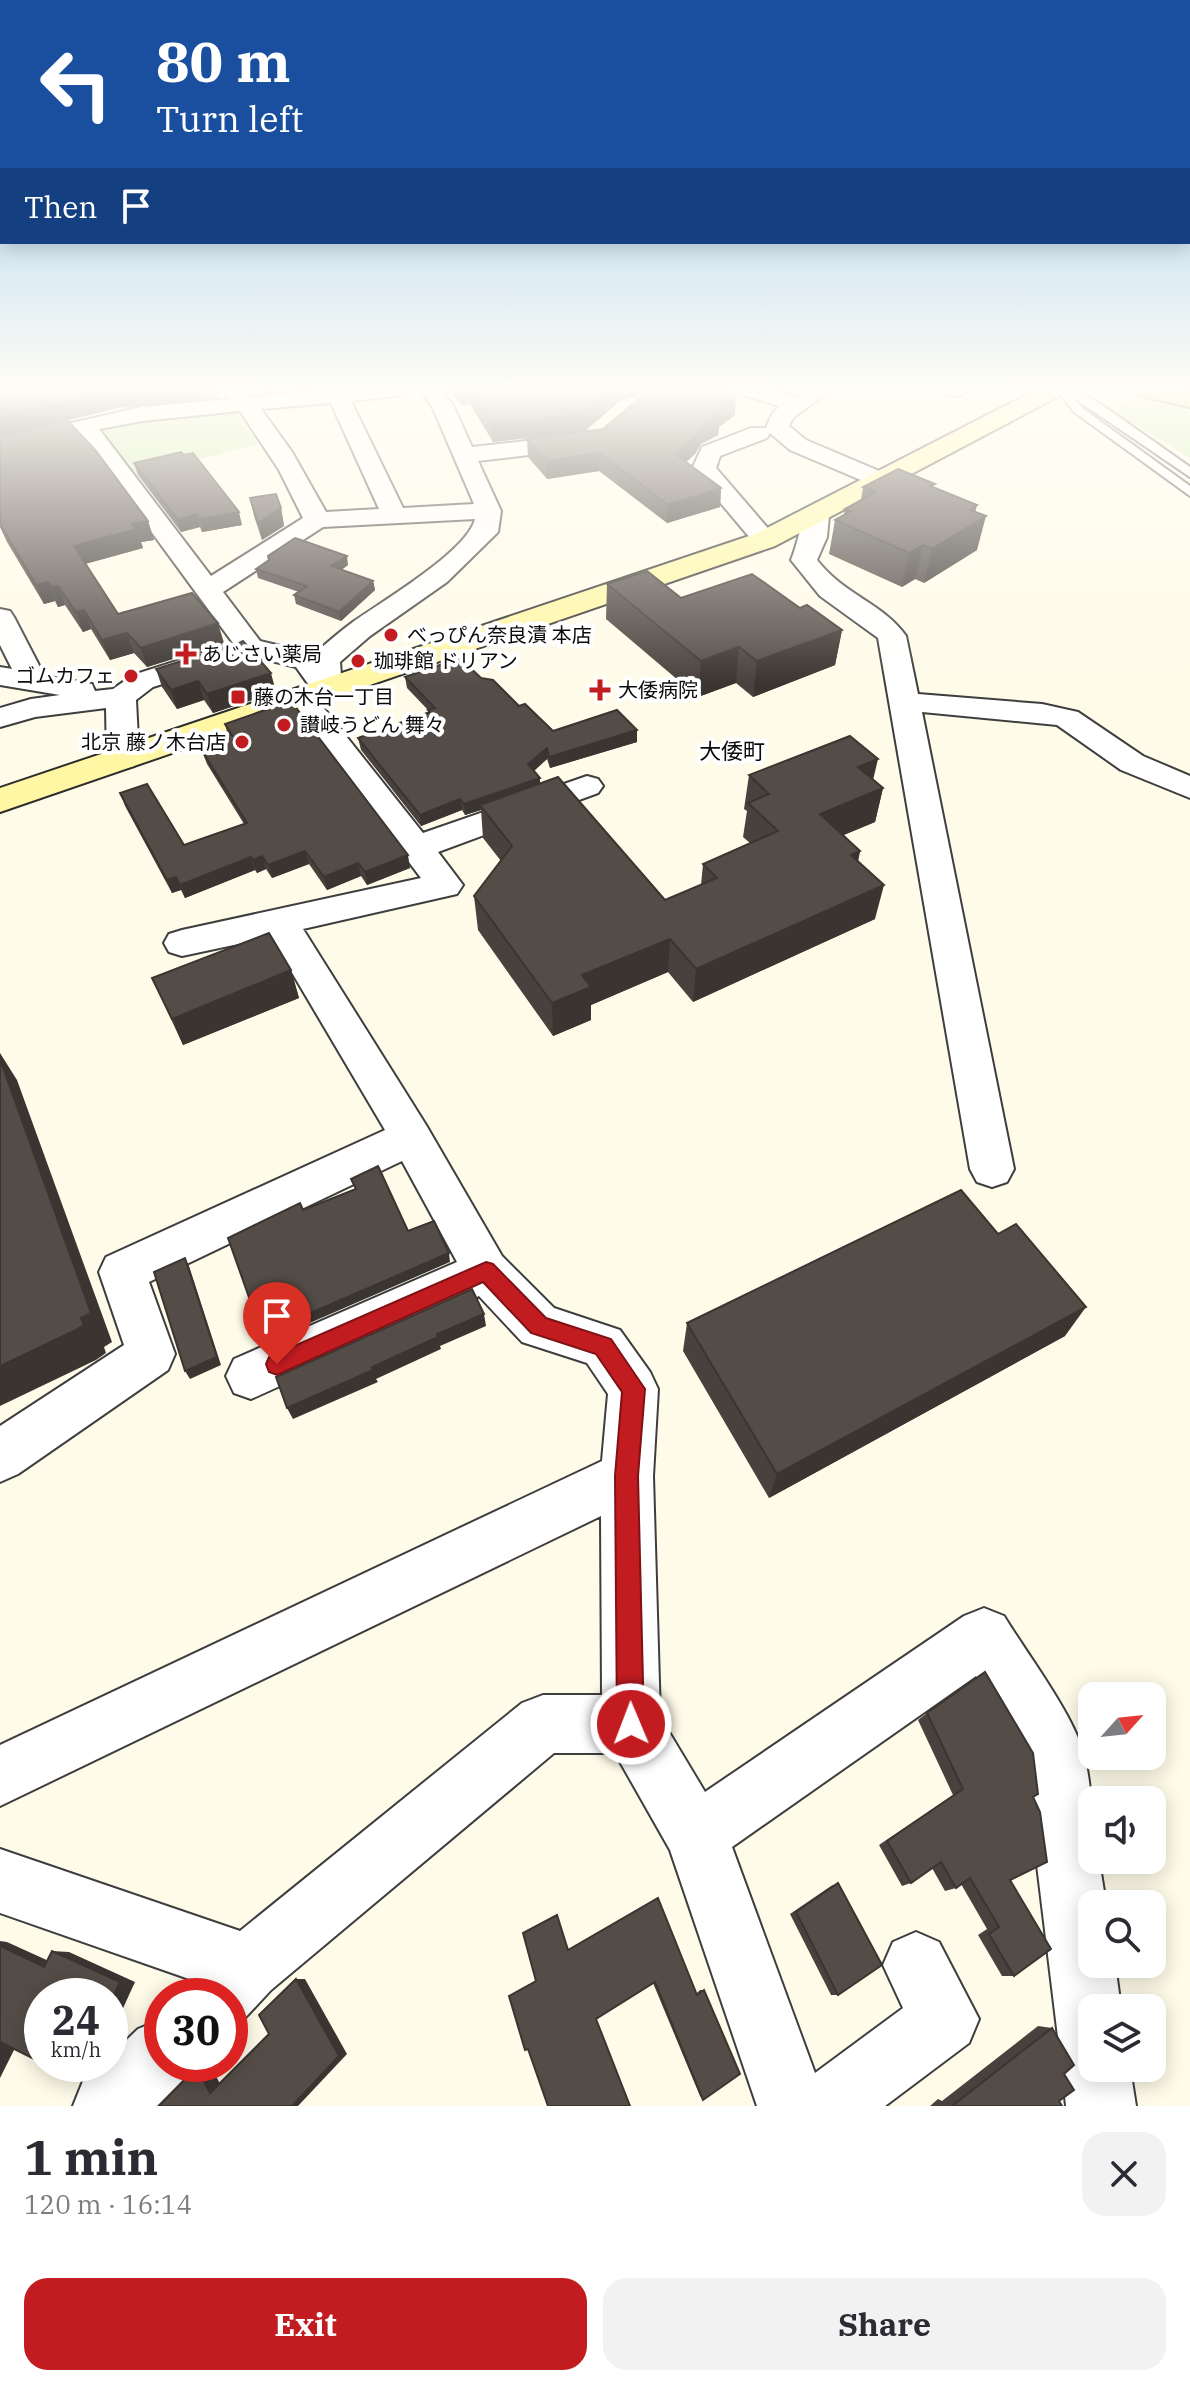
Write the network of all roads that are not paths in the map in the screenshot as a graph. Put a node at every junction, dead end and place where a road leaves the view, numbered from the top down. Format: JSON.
{"nodes":[{"id":1,"x":132,"y":488,"type":"edge"},
{"id":2,"x":302,"y":488,"type":"edge"},
{"id":3,"x":381,"y":488,"type":"edge"},
{"id":4,"x":480,"y":488,"type":"edge"},
{"id":5,"x":721,"y":488,"type":"edge"},
{"id":6,"x":869,"y":488,"type":"edge"},
{"id":7,"x":489,"y":511,"type":"junction"},
{"id":8,"x":817,"y":515,"type":"junction"},
{"id":9,"x":395,"y":518,"type":"junction"},
{"id":10,"x":317,"y":520,"type":"junction"},
{"id":11,"x":765,"y":540,"type":"junction"},
{"id":12,"x":208,"y":590,"type":"junction"},
{"id":13,"x":0,"y":617,"type":"edge"},
{"id":14,"x":250,"y":647,"type":"junction"},
{"id":15,"x":0,"y":676,"type":"edge"},
{"id":16,"x":33,"y":682,"type":"junction"},
{"id":17,"x":313,"y":693,"type":"junction"},
{"id":18,"x":121,"y":697,"type":"junction"},
{"id":19,"x":905,"y":702,"type":"junction"},
{"id":20,"x":0,"y":718,"type":"edge"},
{"id":21,"x":123,"y":759,"type":"junction"},
{"id":22,"x":587,"y":786,"type":"dead end"},
{"id":23,"x":1190,"y":788,"type":"edge"},
{"id":24,"x":0,"y":800,"type":"edge"},
{"id":25,"x":416,"y":848,"type":"junction"},
{"id":26,"x":280,"y":922,"type":"junction"},
{"id":27,"x":182,"y":943,"type":"dead end"},
{"id":28,"x":411,"y":1137,"type":"junction"},
{"id":29,"x":992,"y":1169,"type":"dead end"},
{"id":30,"x":486,"y":1271,"type":"junction"},
{"id":31,"x":251,"y":1376,"type":"dead end"},
{"id":32,"x":0,"y":1456,"type":"edge"},
{"id":33,"x":627,"y":1476,"type":"junction"},
{"id":34,"x":631,"y":1724,"type":"junction"},
{"id":35,"x":0,"y":1776,"type":"edge"},
{"id":36,"x":696,"y":1835,"type":"junction"},
{"id":37,"x":0,"y":1881,"type":"edge"},
{"id":38,"x":916,"y":1965,"type":"dead end"},
{"id":39,"x":224,"y":1978,"type":"edge"},
{"id":40,"x":238,"y":1978,"type":"edge"},
{"id":41,"x":1086,"y":1994,"type":"edge"},
{"id":42,"x":144,"y":2071,"type":"edge"},
{"id":43,"x":1098,"y":2082,"type":"edge"},
{"id":44,"x":108,"y":2106,"type":"edge"},
{"id":45,"x":792,"y":2106,"type":"edge"},
{"id":46,"x":828,"y":2106,"type":"edge"},
{"id":47,"x":1101,"y":2106,"type":"edge"}],
"edges":[{"from":1,"to":12,"type":"street"},
{"from":2,"to":10,"type":"street"},
{"from":3,"to":9,"type":"street"},
{"from":4,"to":7,"type":"street"},
{"from":5,"to":11,"type":"street"},
{"from":6,"to":8,"type":"street"},
{"from":7,"to":9,"type":"street"},
{"from":7,"to":17,"type":"street"},
{"from":8,"to":11,"type":"street"},
{"from":8,"to":19,"type":"street"},
{"from":9,"to":10,"type":"street"},
{"from":10,"to":12,"type":"street"},
{"from":11,"to":17,"type":"street"},
{"from":12,"to":14,"type":"street"},
{"from":13,"to":16,"type":"street"},
{"from":14,"to":17,"type":"street"},
{"from":14,"to":18,"type":"street"},
{"from":15,"to":16,"type":"street"},
{"from":16,"to":18,"type":"street"},
{"from":17,"to":21,"type":"street"},
{"from":17,"to":25,"type":"street"},
{"from":18,"to":20,"type":"street"},
{"from":18,"to":21,"type":"street"},
{"from":19,"to":23,"type":"street"},
{"from":19,"to":29,"type":"street"},
{"from":21,"to":24,"type":"street"},
{"from":22,"to":25,"type":"street"},
{"from":25,"to":26,"type":"street"},
{"from":26,"to":27,"type":"street"},
{"from":26,"to":28,"type":"street"},
{"from":28,"to":30,"type":"street"},
{"from":28,"to":32,"type":"street"},
{"from":30,"to":31,"type":"street"},
{"from":30,"to":33,"type":"street"},
{"from":33,"to":34,"type":"street"},
{"from":33,"to":35,"type":"street"},
{"from":34,"to":36,"type":"street"},
{"from":34,"to":40,"type":"street"},
{"from":36,"to":41,"type":"street"},
{"from":36,"to":45,"type":"street"},
{"from":37,"to":39,"type":"street"},
{"from":38,"to":46,"type":"street"},
{"from":42,"to":44,"type":"street"},
{"from":43,"to":47,"type":"street"}]}
